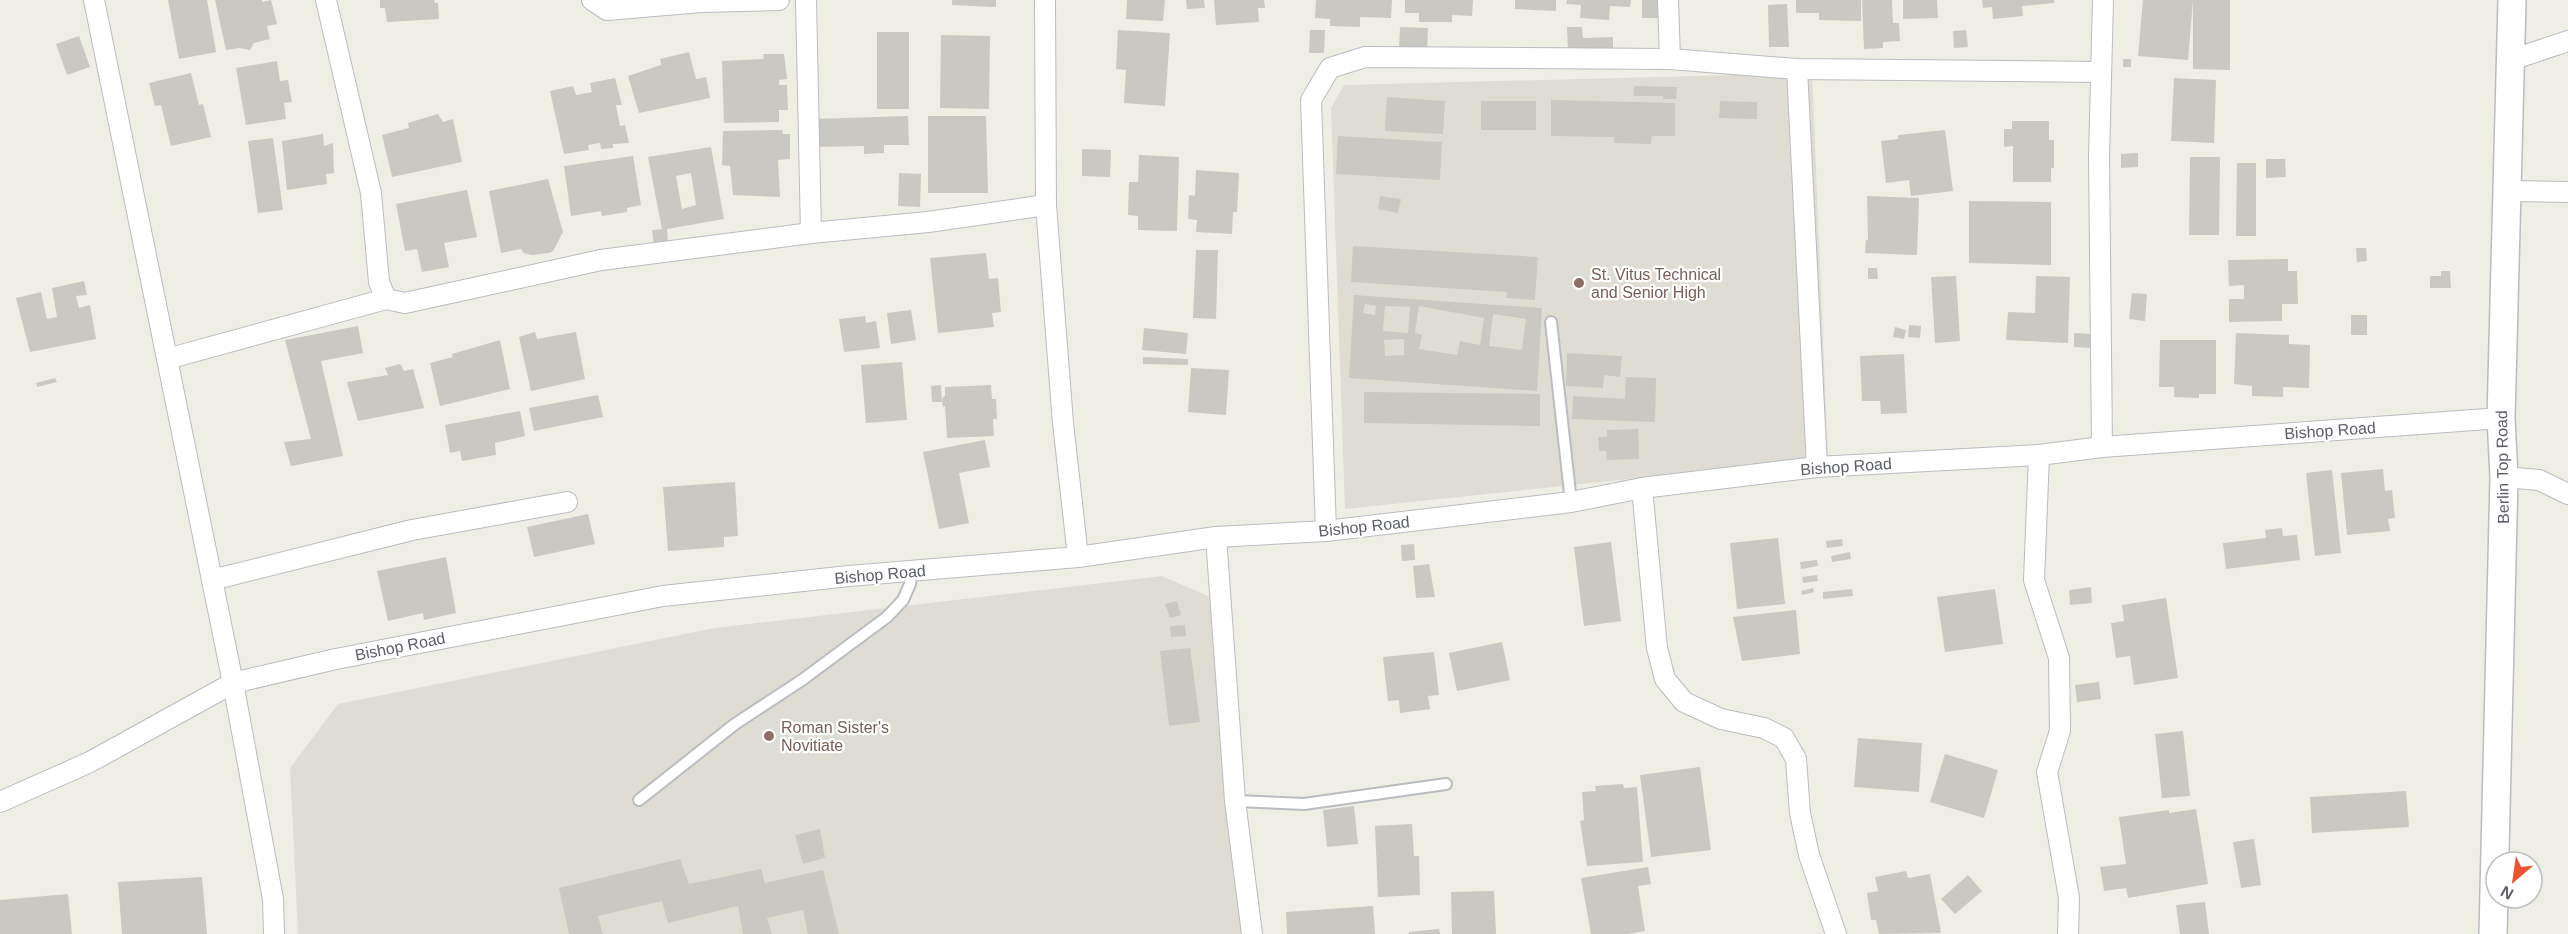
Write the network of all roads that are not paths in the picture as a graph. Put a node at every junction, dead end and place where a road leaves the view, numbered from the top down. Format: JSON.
{"nodes":[{"id":1,"x":94,"y":0,"type":"edge"},
{"id":2,"x":326,"y":0,"type":"edge"},
{"id":3,"x":592,"y":0,"type":"edge"},
{"id":4,"x":779,"y":0,"type":"edge"},
{"id":5,"x":806,"y":0,"type":"edge"},
{"id":6,"x":1044,"y":0,"type":"edge"},
{"id":7,"x":1668,"y":0,"type":"edge"},
{"id":8,"x":2103,"y":0,"type":"edge"},
{"id":9,"x":2512,"y":0,"type":"edge"},
{"id":10,"x":2568,"y":41,"type":"edge"},
{"id":11,"x":1670,"y":58,"type":"junction"},
{"id":12,"x":2511,"y":60,"type":"junction"},
{"id":13,"x":1797,"y":69,"type":"junction"},
{"id":14,"x":2100,"y":72,"type":"junction"},
{"id":15,"x":2509,"y":192,"type":"junction"},
{"id":16,"x":2568,"y":192,"type":"edge"},
{"id":17,"x":1046,"y":205,"type":"junction"},
{"id":18,"x":811,"y":233,"type":"junction"},
{"id":19,"x":386,"y":299,"type":"junction"},
{"id":20,"x":1551,"y":322,"type":"dead end"},
{"id":21,"x":167,"y":360,"type":"junction"},
{"id":22,"x":2501,"y":418,"type":"junction"},
{"id":23,"x":2102,"y":447,"type":"junction"},
{"id":24,"x":2039,"y":455,"type":"junction"},
{"id":25,"x":1817,"y":467,"type":"junction"},
{"id":26,"x":2504,"y":477,"type":"junction"},
{"id":27,"x":1642,"y":488,"type":"junction"},
{"id":28,"x":2568,"y":494,"type":"edge"},
{"id":29,"x":567,"y":502,"type":"dead end"},
{"id":30,"x":1571,"y":502,"type":"junction"},
{"id":31,"x":1326,"y":531,"type":"junction"},
{"id":32,"x":1216,"y":537,"type":"junction"},
{"id":33,"x":1078,"y":557,"type":"junction"},
{"id":34,"x":911,"y":572,"type":"junction"},
{"id":35,"x":212,"y":580,"type":"junction"},
{"id":36,"x":233,"y":683,"type":"junction"},
{"id":37,"x":1446,"y":784,"type":"dead end"},
{"id":38,"x":639,"y":800,"type":"dead end"},
{"id":39,"x":1235,"y":801,"type":"junction"},
{"id":40,"x":0,"y":802,"type":"edge"},
{"id":41,"x":274,"y":934,"type":"edge"},
{"id":42,"x":1252,"y":934,"type":"edge"},
{"id":43,"x":1836,"y":934,"type":"edge"},
{"id":44,"x":2068,"y":934,"type":"edge"},
{"id":45,"x":2493,"y":934,"type":"edge"}],
"edges":[{"from":1,"to":21,"type":"street"},
{"from":2,"to":19,"type":"street"},
{"from":3,"to":4,"type":"street"},
{"from":5,"to":18,"type":"street"},
{"from":6,"to":17,"type":"street"},
{"from":7,"to":11,"type":"street"},
{"from":8,"to":14,"type":"street"},
{"from":9,"to":12,"type":"street","name":"Berlin Top Road"},
{"from":10,"to":12,"type":"street"},
{"from":11,"to":13,"type":"street"},
{"from":11,"to":31,"type":"street"},
{"from":12,"to":15,"type":"street","name":"Berlin Top Road"},
{"from":13,"to":14,"type":"street"},
{"from":13,"to":25,"type":"street"},
{"from":14,"to":23,"type":"street"},
{"from":15,"to":16,"type":"street"},
{"from":15,"to":22,"type":"street","name":"Berlin Top Road"},
{"from":17,"to":18,"type":"street"},
{"from":17,"to":33,"type":"street"},
{"from":18,"to":19,"type":"street"},
{"from":19,"to":21,"type":"street"},
{"from":20,"to":30,"type":"lane"},
{"from":21,"to":35,"type":"street"},
{"from":22,"to":23,"type":"street","name":"Bishop Road"},
{"from":22,"to":26,"type":"street","name":"Berlin Top Road"},
{"from":23,"to":24,"type":"street","name":"Bishop Road"},
{"from":24,"to":25,"type":"street","name":"Bishop Road"},
{"from":24,"to":44,"type":"street"},
{"from":25,"to":27,"type":"street","name":"Bishop Road"},
{"from":26,"to":28,"type":"street"},
{"from":26,"to":45,"type":"street","name":"Berlin Top Road"},
{"from":27,"to":30,"type":"street","name":"Bishop Road"},
{"from":27,"to":43,"type":"street"},
{"from":29,"to":35,"type":"street"},
{"from":30,"to":31,"type":"street","name":"Bishop Road"},
{"from":31,"to":32,"type":"street","name":"Bishop Road"},
{"from":32,"to":33,"type":"street","name":"Bishop Road"},
{"from":32,"to":39,"type":"street"},
{"from":33,"to":34,"type":"street","name":"Bishop Road"},
{"from":34,"to":36,"type":"street","name":"Bishop Road"},
{"from":34,"to":38,"type":"lane"},
{"from":35,"to":36,"type":"street"},
{"from":36,"to":40,"type":"street","name":"Bishop Road"},
{"from":36,"to":41,"type":"street"},
{"from":37,"to":39,"type":"lane"},
{"from":39,"to":42,"type":"street"}]}
